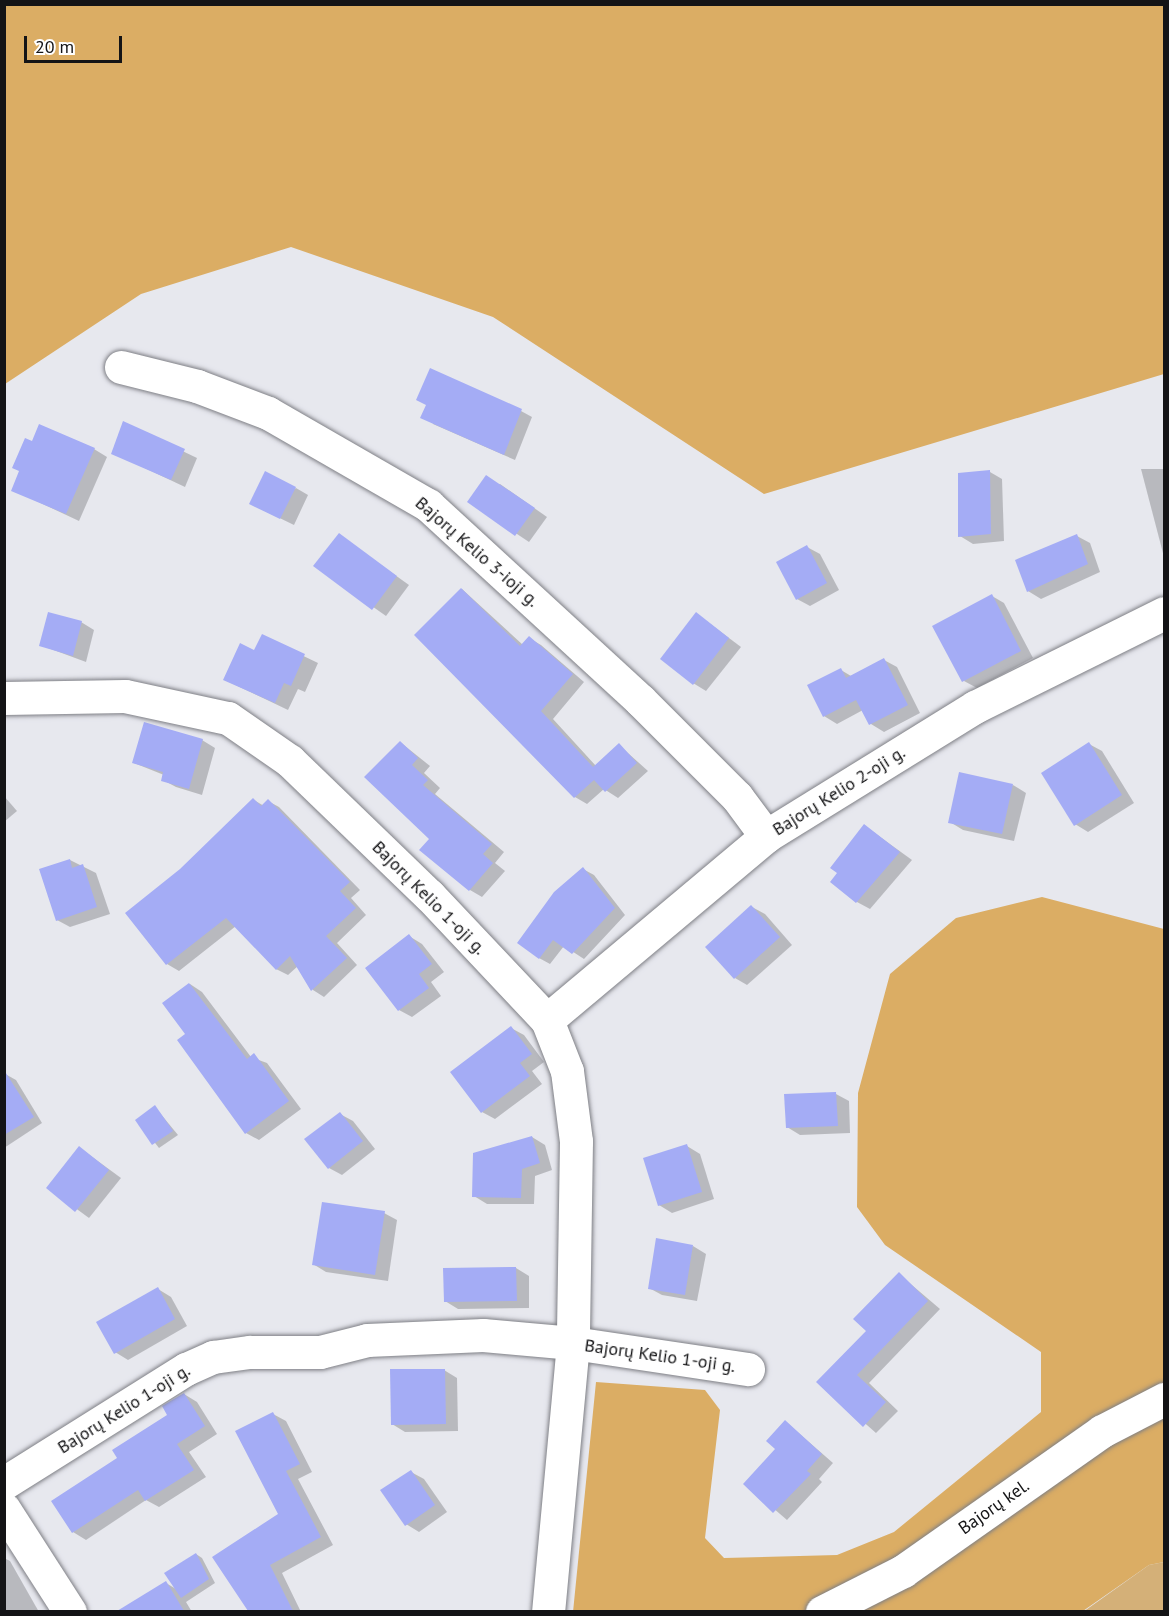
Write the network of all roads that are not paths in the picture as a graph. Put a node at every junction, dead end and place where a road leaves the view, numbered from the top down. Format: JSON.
{"nodes":[{"id":1,"x":121,"y":367,"type":"dead end"},
{"id":2,"x":1164,"y":613,"type":"edge"},
{"id":3,"x":4,"y":698,"type":"edge"},
{"id":4,"x":766,"y":836,"type":"junction"},
{"id":5,"x":547,"y":1020,"type":"junction"},
{"id":6,"x":573,"y":1343,"type":"junction"},
{"id":7,"x":748,"y":1369,"type":"dead end"},
{"id":8,"x":1164,"y":1399,"type":"edge"},
{"id":9,"x":4,"y":1483,"type":"edge"},
{"id":10,"x":4,"y":1509,"type":"edge"},
{"id":11,"x":70,"y":1611,"type":"edge"},
{"id":12,"x":548,"y":1611,"type":"edge"},
{"id":13,"x":822,"y":1611,"type":"edge"}],
"edges":[{"from":1,"to":4,"type":"street","name":"Bajorų Kelio 3-ioji g."},
{"from":2,"to":4,"type":"street","name":"Bajorų Kelio 2-oji g."},
{"from":3,"to":5,"type":"street","name":"Bajorų Kelio 1-oji g."},
{"from":4,"to":5,"type":"street","name":"Bajorų Kelio 2-oji g."},
{"from":5,"to":6,"type":"street","name":"Bajorų Kelio 1-oji g."},
{"from":6,"to":7,"type":"street","name":"Bajorų Kelio 1-oji g."},
{"from":6,"to":9,"type":"street","name":"Bajorų Kelio 1-oji g."},
{"from":6,"to":12,"type":"street","name":"Bajorų Kelio 1-oji g."},
{"from":8,"to":13,"type":"street","name":"Bajorų kel."},
{"from":10,"to":11,"type":"street"}]}
